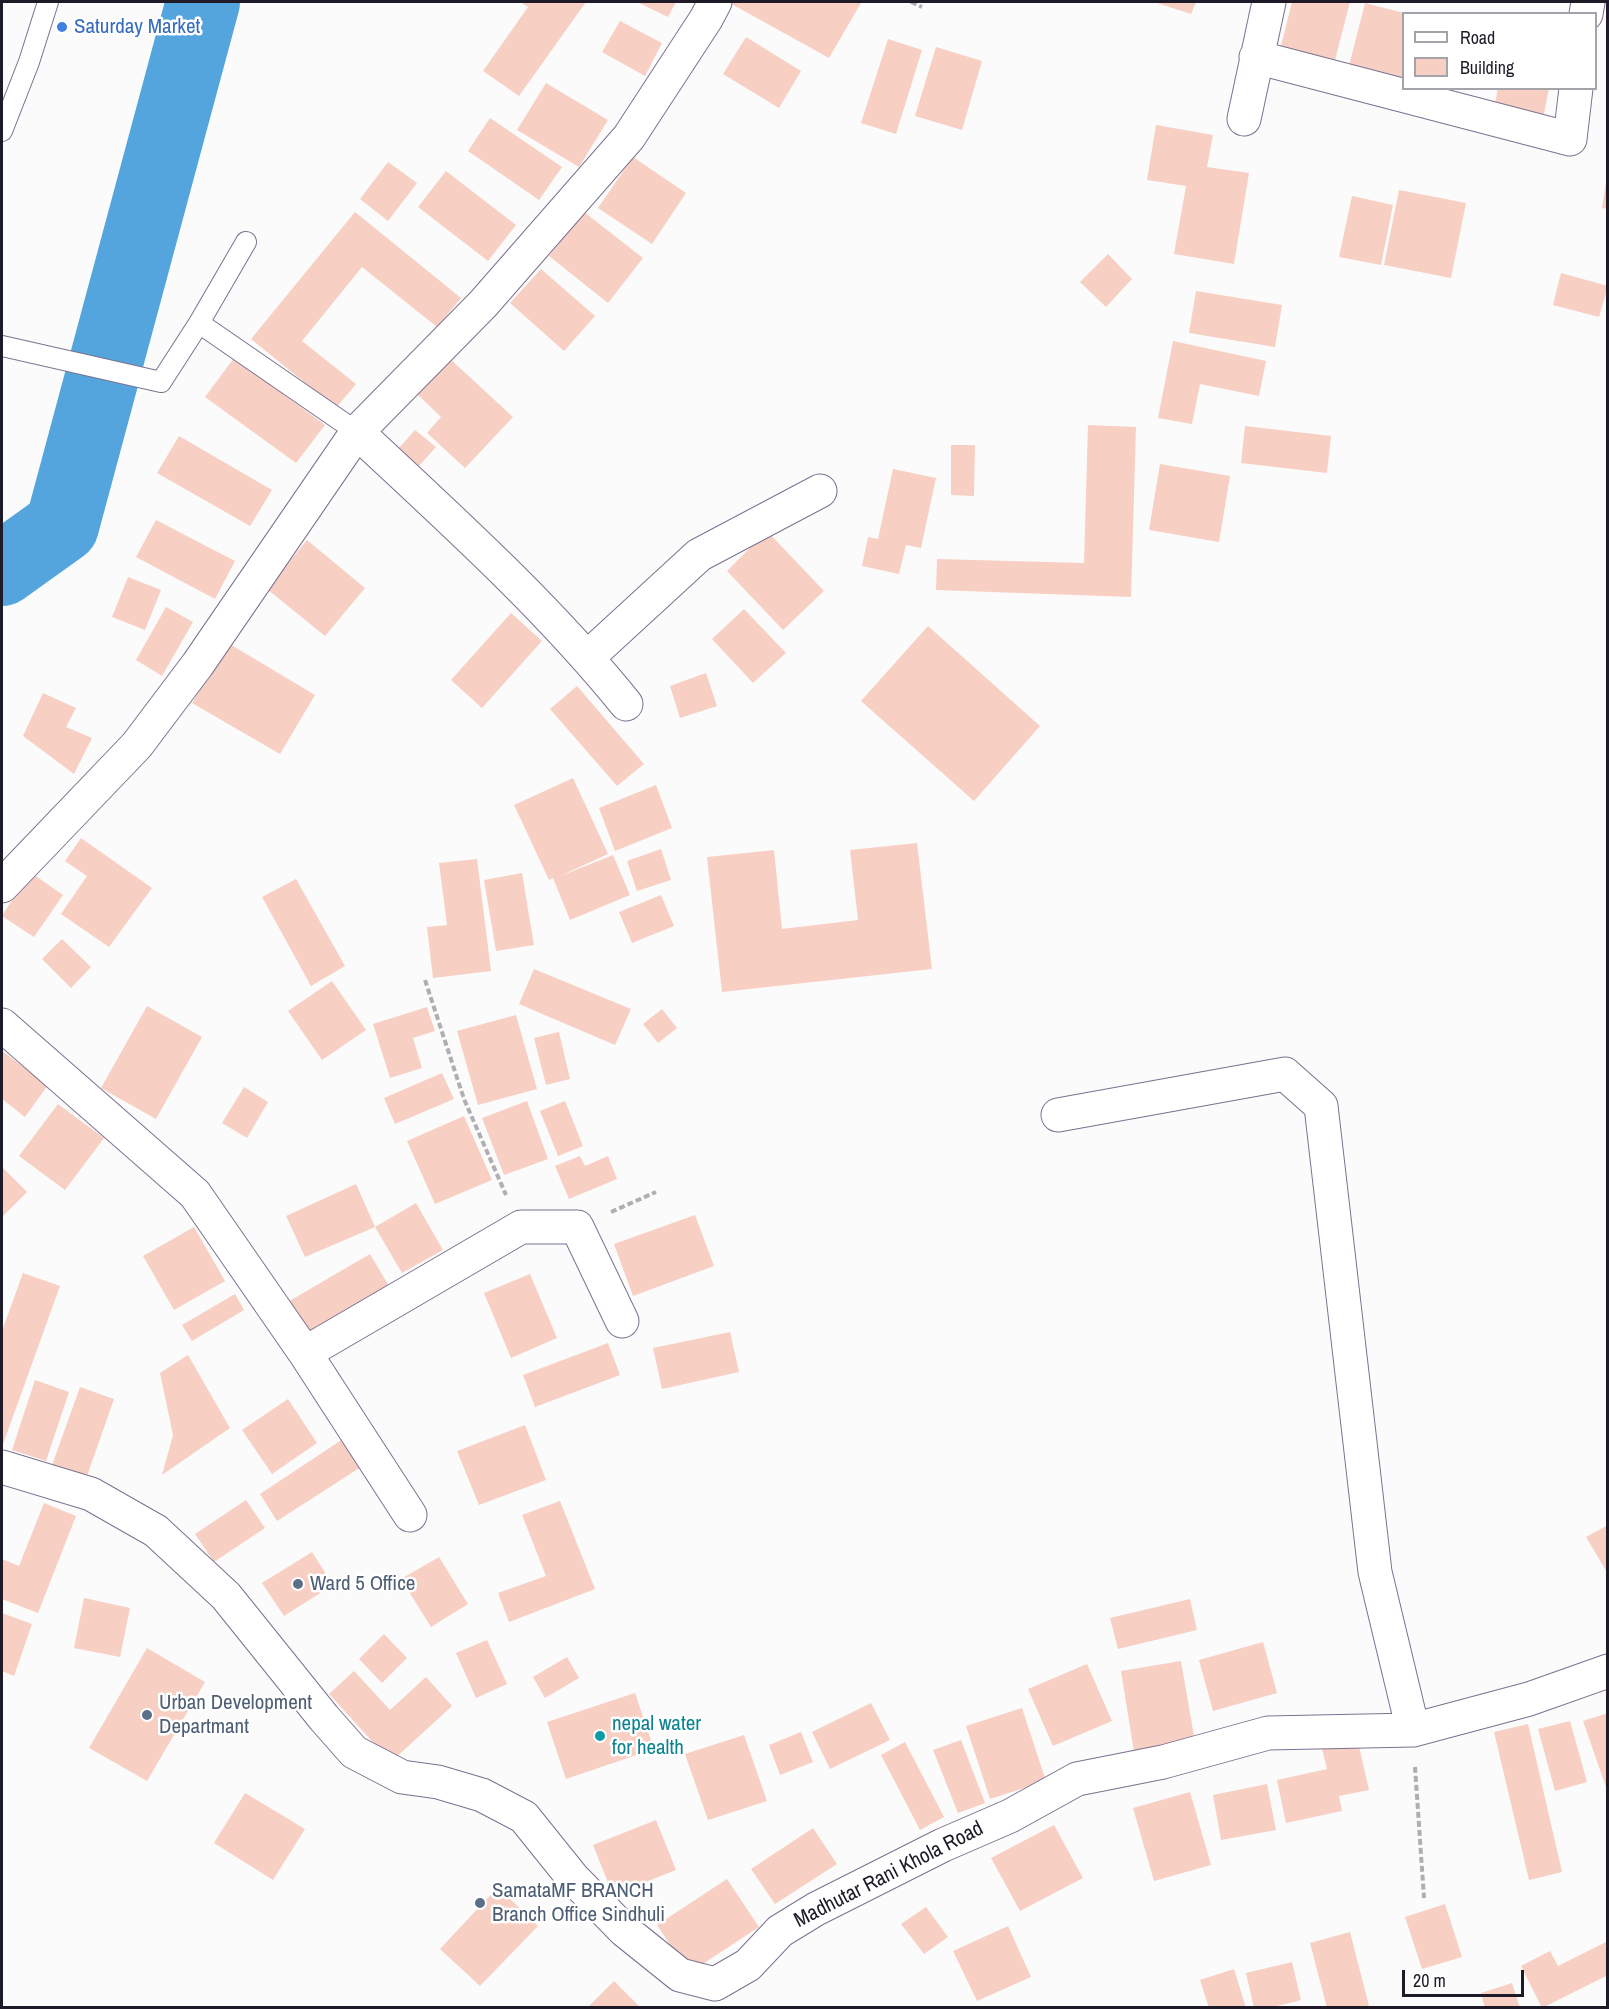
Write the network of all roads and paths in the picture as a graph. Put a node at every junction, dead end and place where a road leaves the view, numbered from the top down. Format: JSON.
{"nodes":[{"id":1,"x":48,"y":2,"type":"edge"},
{"id":2,"x":715,"y":2,"type":"edge"},
{"id":3,"x":911,"y":2,"type":"edge"},
{"id":4,"x":1269,"y":2,"type":"edge"},
{"id":5,"x":922,"y":8,"type":"dead end"},
{"id":6,"x":1256,"y":57,"type":"junction"},
{"id":7,"x":1576,"y":90,"type":"edge"},
{"id":8,"x":1244,"y":119,"type":"dead end"},
{"id":9,"x":2,"y":131,"type":"edge"},
{"id":10,"x":246,"y":242,"type":"dead end"},
{"id":11,"x":200,"y":323,"type":"junction"},
{"id":12,"x":2,"y":346,"type":"edge"},
{"id":13,"x":357,"y":432,"type":"junction"},
{"id":14,"x":820,"y":491,"type":"dead end"},
{"id":15,"x":588,"y":657,"type":"junction"},
{"id":16,"x":626,"y":704,"type":"dead end"},
{"id":17,"x":2,"y":886,"type":"edge"},
{"id":18,"x":425,"y":980,"type":"dead end"},
{"id":19,"x":2,"y":1025,"type":"edge"},
{"id":20,"x":1058,"y":1115,"type":"dead end"},
{"id":21,"x":656,"y":1192,"type":"dead end"},
{"id":22,"x":521,"y":1227,"type":"junction"},
{"id":23,"x":577,"y":1227,"type":"junction"},
{"id":24,"x":622,"y":1321,"type":"dead end"},
{"id":25,"x":305,"y":1353,"type":"junction"},
{"id":26,"x":2,"y":1467,"type":"edge"},
{"id":27,"x":410,"y":1515,"type":"dead end"},
{"id":28,"x":1608,"y":1671,"type":"edge"},
{"id":29,"x":1413,"y":1730,"type":"junction"},
{"id":30,"x":1424,"y":1898,"type":"dead end"}],
"edges":[{"from":1,"to":9,"type":"lane"},
{"from":2,"to":13,"type":"street"},
{"from":3,"to":5,"type":"path"},
{"from":4,"to":6,"type":"street"},
{"from":6,"to":7,"type":"street"},
{"from":6,"to":8,"type":"street"},
{"from":10,"to":11,"type":"lane"},
{"from":11,"to":12,"type":"lane"},
{"from":11,"to":13,"type":"lane"},
{"from":13,"to":15,"type":"street"},
{"from":13,"to":17,"type":"street"},
{"from":14,"to":15,"type":"street"},
{"from":15,"to":16,"type":"street"},
{"from":18,"to":22,"type":"path"},
{"from":19,"to":25,"type":"street"},
{"from":20,"to":29,"type":"street"},
{"from":21,"to":23,"type":"path"},
{"from":22,"to":23,"type":"street"},
{"from":22,"to":25,"type":"street"},
{"from":23,"to":24,"type":"street"},
{"from":25,"to":27,"type":"street"},
{"from":26,"to":29,"type":"street","name":"Madhutar Rani Khola Road"},
{"from":28,"to":29,"type":"street","name":"Madhutar Rani Khola Road"},
{"from":29,"to":30,"type":"path"}]}
